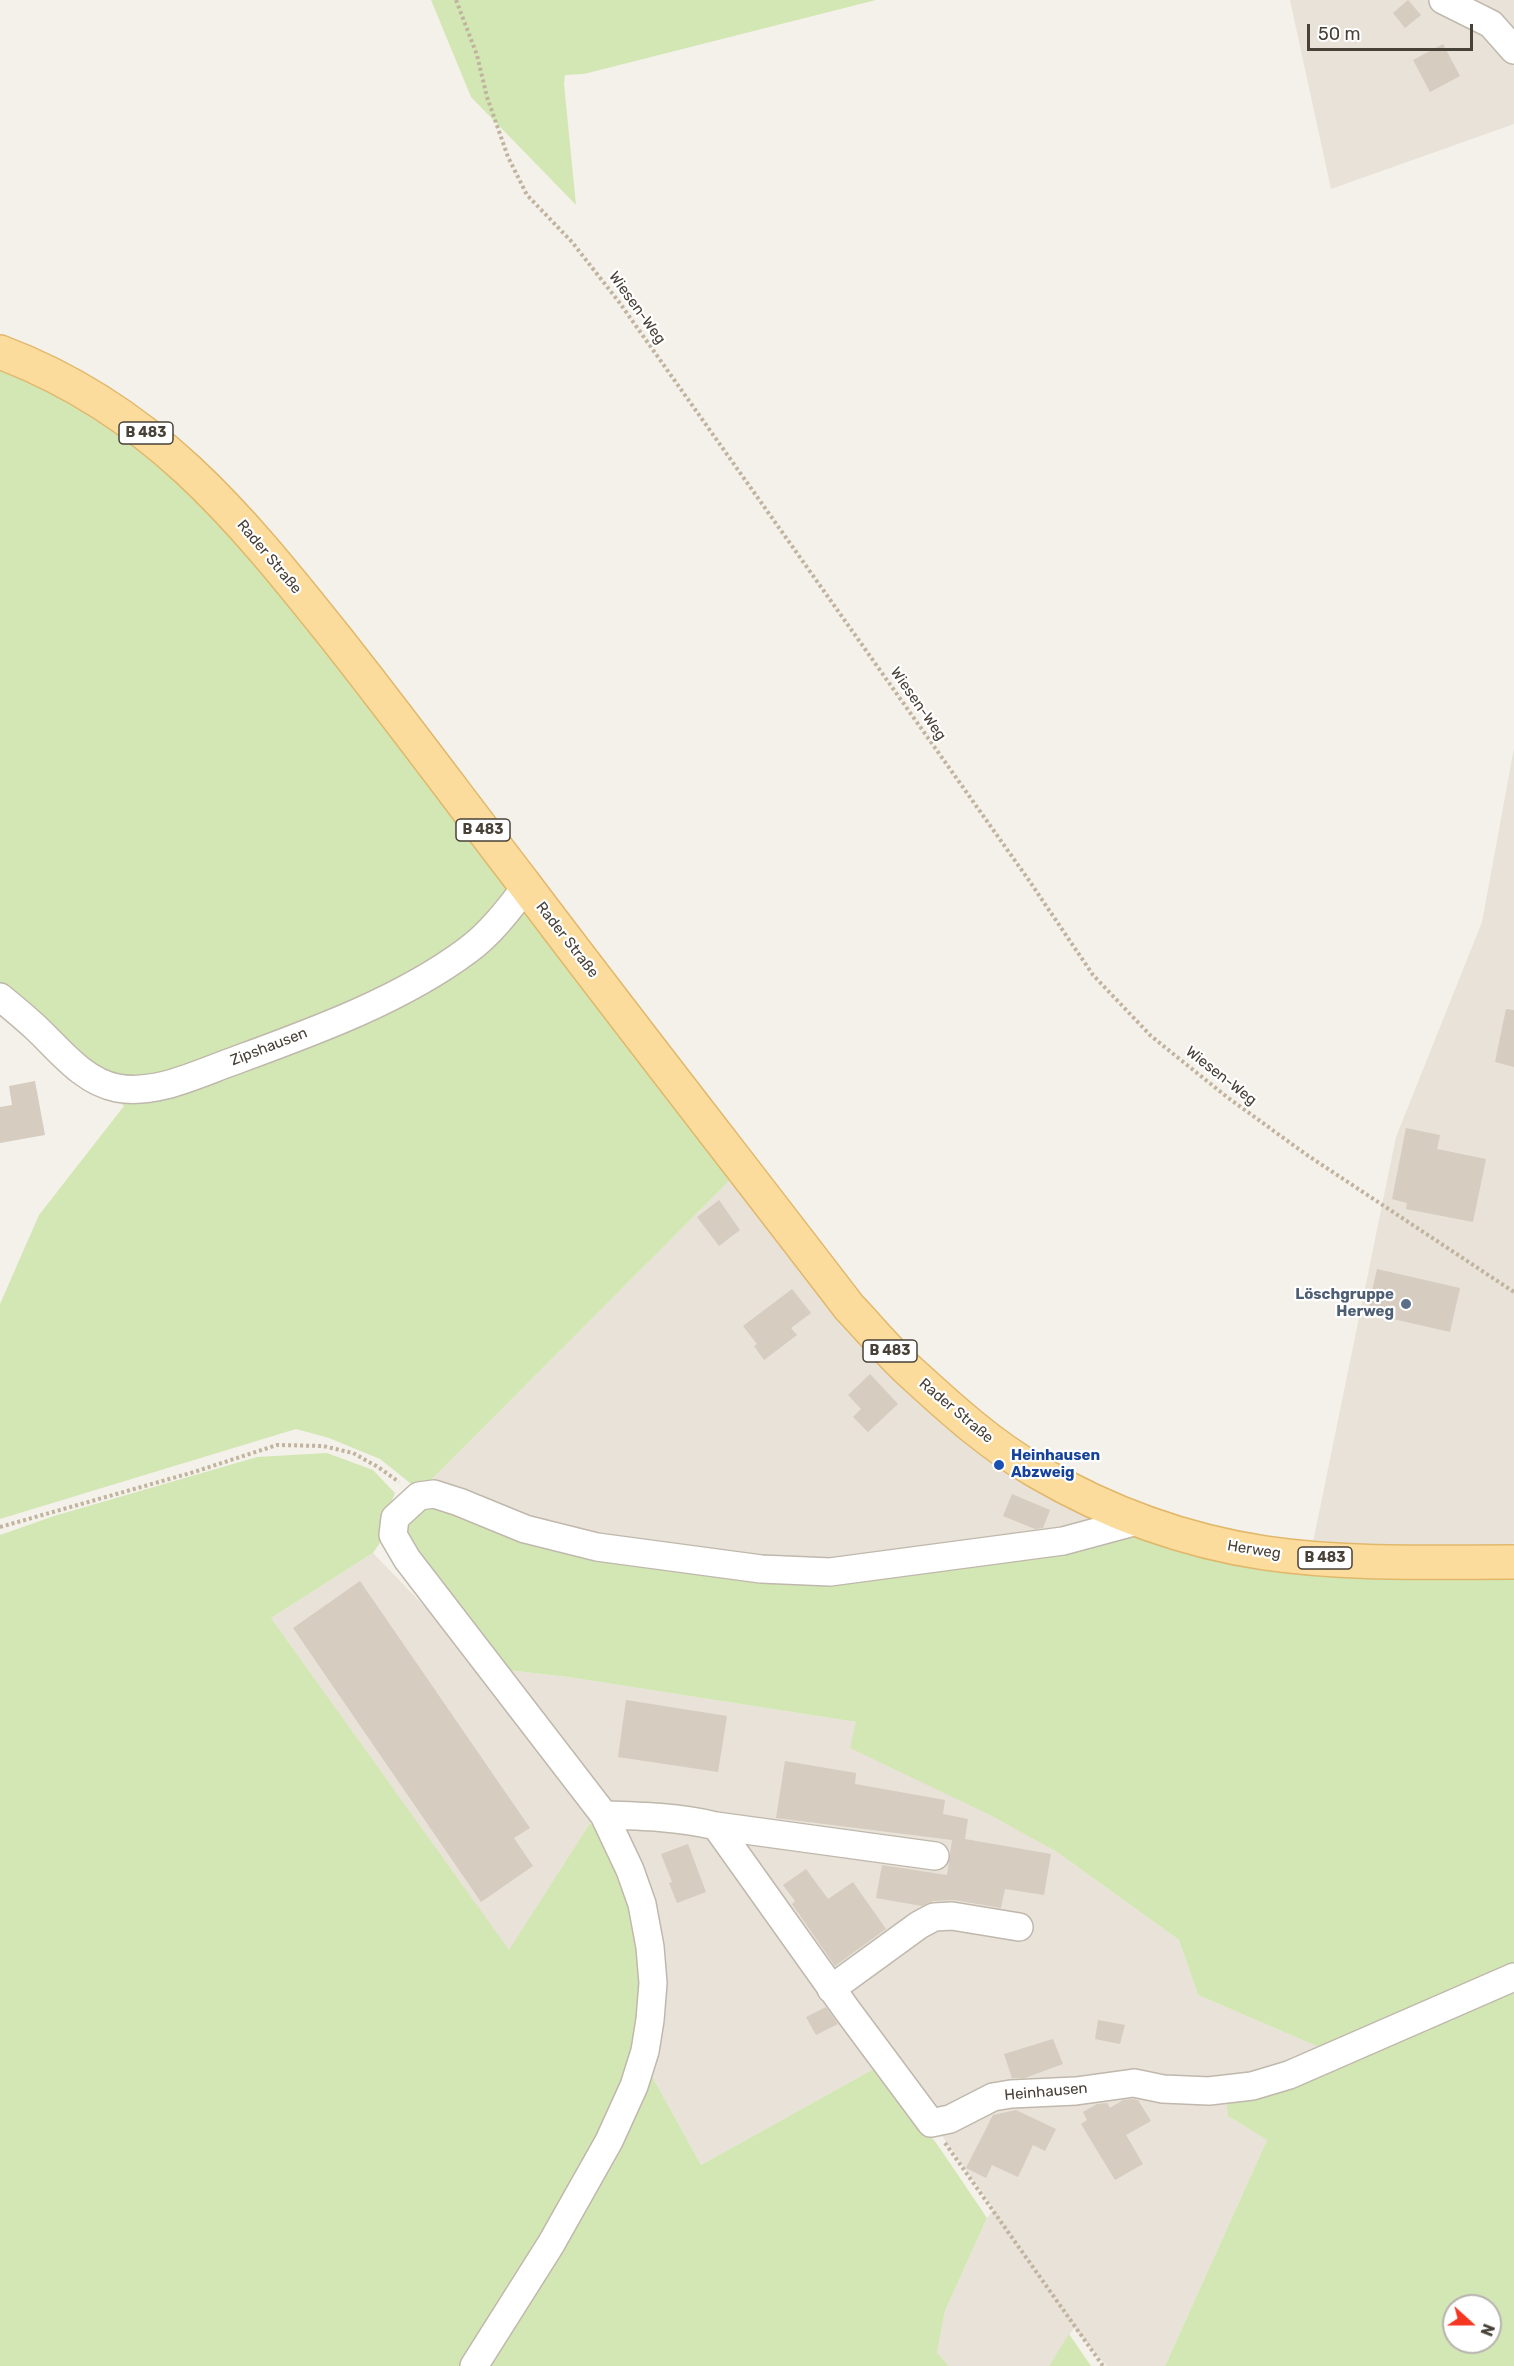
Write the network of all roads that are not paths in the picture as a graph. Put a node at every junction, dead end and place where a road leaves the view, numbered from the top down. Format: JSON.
{"nodes":[{"id":1,"x":1443,"y":0,"type":"edge"},
{"id":2,"x":1514,"y":50,"type":"edge"},
{"id":3,"x":0,"y":352,"type":"edge"},
{"id":4,"x":526,"y":887,"type":"junction"},
{"id":5,"x":0,"y":997,"type":"edge"},
{"id":6,"x":1141,"y":1520,"type":"junction"},
{"id":7,"x":1514,"y":1562,"type":"edge"},
{"id":8,"x":604,"y":1815,"type":"junction"},
{"id":9,"x":716,"y":1826,"type":"junction"},
{"id":10,"x":935,"y":1856,"type":"dead end"},
{"id":11,"x":1019,"y":1927,"type":"dead end"},
{"id":12,"x":1514,"y":1977,"type":"edge"},
{"id":13,"x":831,"y":1989,"type":"junction"},
{"id":14,"x":474,"y":2366,"type":"edge"}],
"edges":[{"from":1,"to":2,"type":"street"},
{"from":3,"to":4,"type":"main road","name":"Rader Straße","number":"B 483"},
{"from":4,"to":5,"type":"street","name":"Zipshausen"},
{"from":4,"to":6,"type":"main road","name":"Rader Straße","number":"B 483"},
{"from":6,"to":7,"type":"main road","name":"Herweg","number":"B 483"},
{"from":6,"to":8,"type":"street"},
{"from":8,"to":9,"type":"street"},
{"from":8,"to":14,"type":"street"},
{"from":9,"to":10,"type":"street"},
{"from":9,"to":13,"type":"street"},
{"from":11,"to":13,"type":"street"},
{"from":12,"to":13,"type":"street","name":"Heinhausen"}]}
